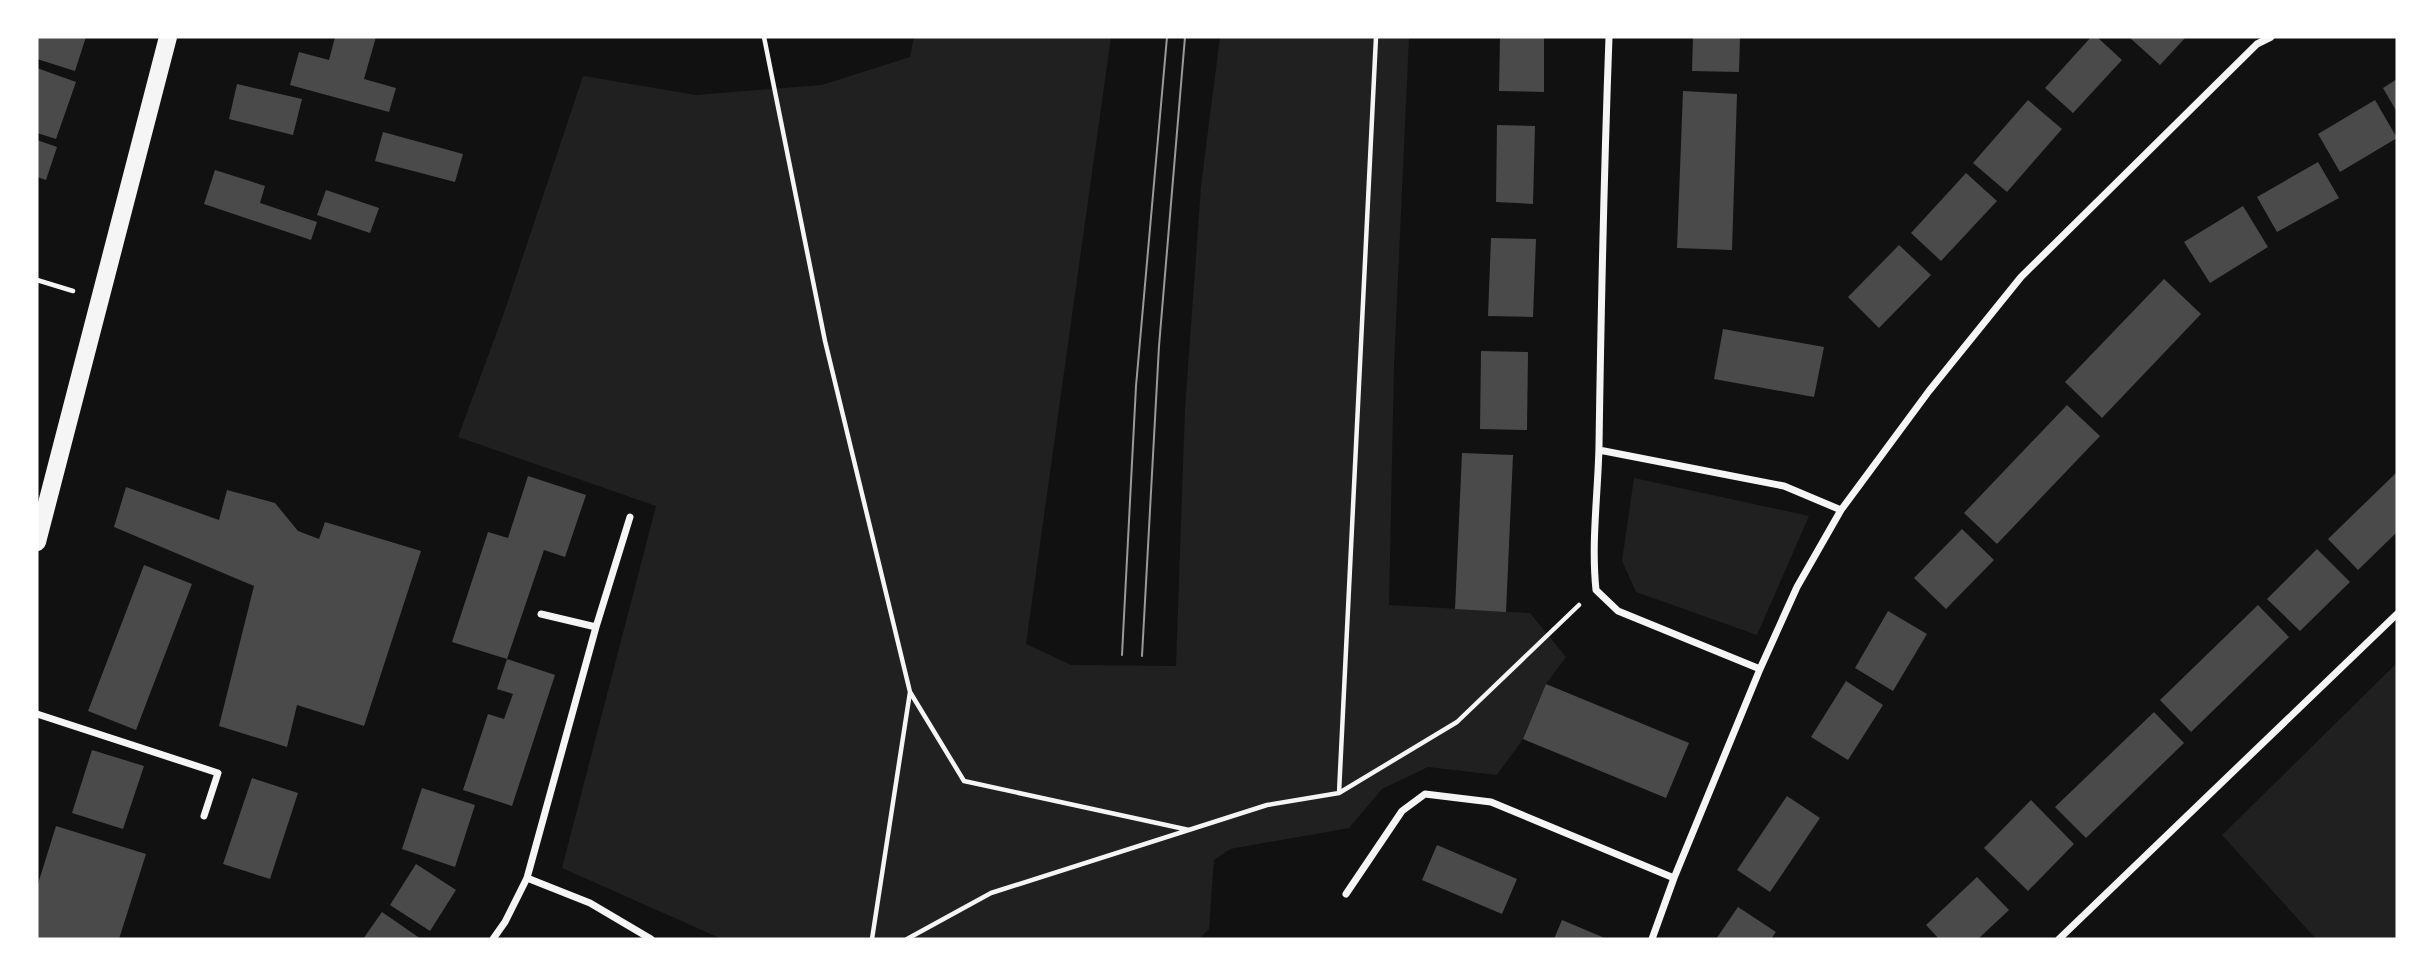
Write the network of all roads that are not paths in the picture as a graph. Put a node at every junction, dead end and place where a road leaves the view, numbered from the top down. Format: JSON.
{"nodes":[{"id":1,"x":168,"y":37,"type":"edge"},
{"id":2,"x":1609,"y":37,"type":"edge"},
{"id":3,"x":2271,"y":37,"type":"edge"},
{"id":4,"x":1599,"y":450,"type":"junction"},
{"id":5,"x":1841,"y":510,"type":"junction"},
{"id":6,"x":630,"y":517,"type":"dead end"},
{"id":7,"x":37,"y":542,"type":"edge"},
{"id":8,"x":541,"y":614,"type":"dead end"},
{"id":9,"x":2397,"y":614,"type":"edge"},
{"id":10,"x":596,"y":627,"type":"junction"},
{"id":11,"x":1760,"y":669,"type":"junction"},
{"id":12,"x":37,"y":714,"type":"edge"},
{"id":13,"x":204,"y":816,"type":"dead end"},
{"id":14,"x":527,"y":878,"type":"junction"},
{"id":15,"x":1674,"y":878,"type":"junction"},
{"id":16,"x":1346,"y":894,"type":"dead end"},
{"id":17,"x":494,"y":939,"type":"edge"},
{"id":18,"x":651,"y":939,"type":"edge"},
{"id":19,"x":1652,"y":939,"type":"edge"},
{"id":20,"x":2059,"y":939,"type":"edge"}],
"edges":[{"from":1,"to":7,"type":"main road"},
{"from":2,"to":4,"type":"street"},
{"from":3,"to":5,"type":"street"},
{"from":4,"to":5,"type":"street"},
{"from":4,"to":11,"type":"street"},
{"from":5,"to":11,"type":"street"},
{"from":6,"to":10,"type":"street"},
{"from":8,"to":10,"type":"street"},
{"from":9,"to":20,"type":"street"},
{"from":10,"to":14,"type":"street"},
{"from":11,"to":15,"type":"street"},
{"from":12,"to":13,"type":"street"},
{"from":14,"to":17,"type":"street"},
{"from":14,"to":18,"type":"street"},
{"from":15,"to":16,"type":"street"},
{"from":15,"to":19,"type":"street"}]}
